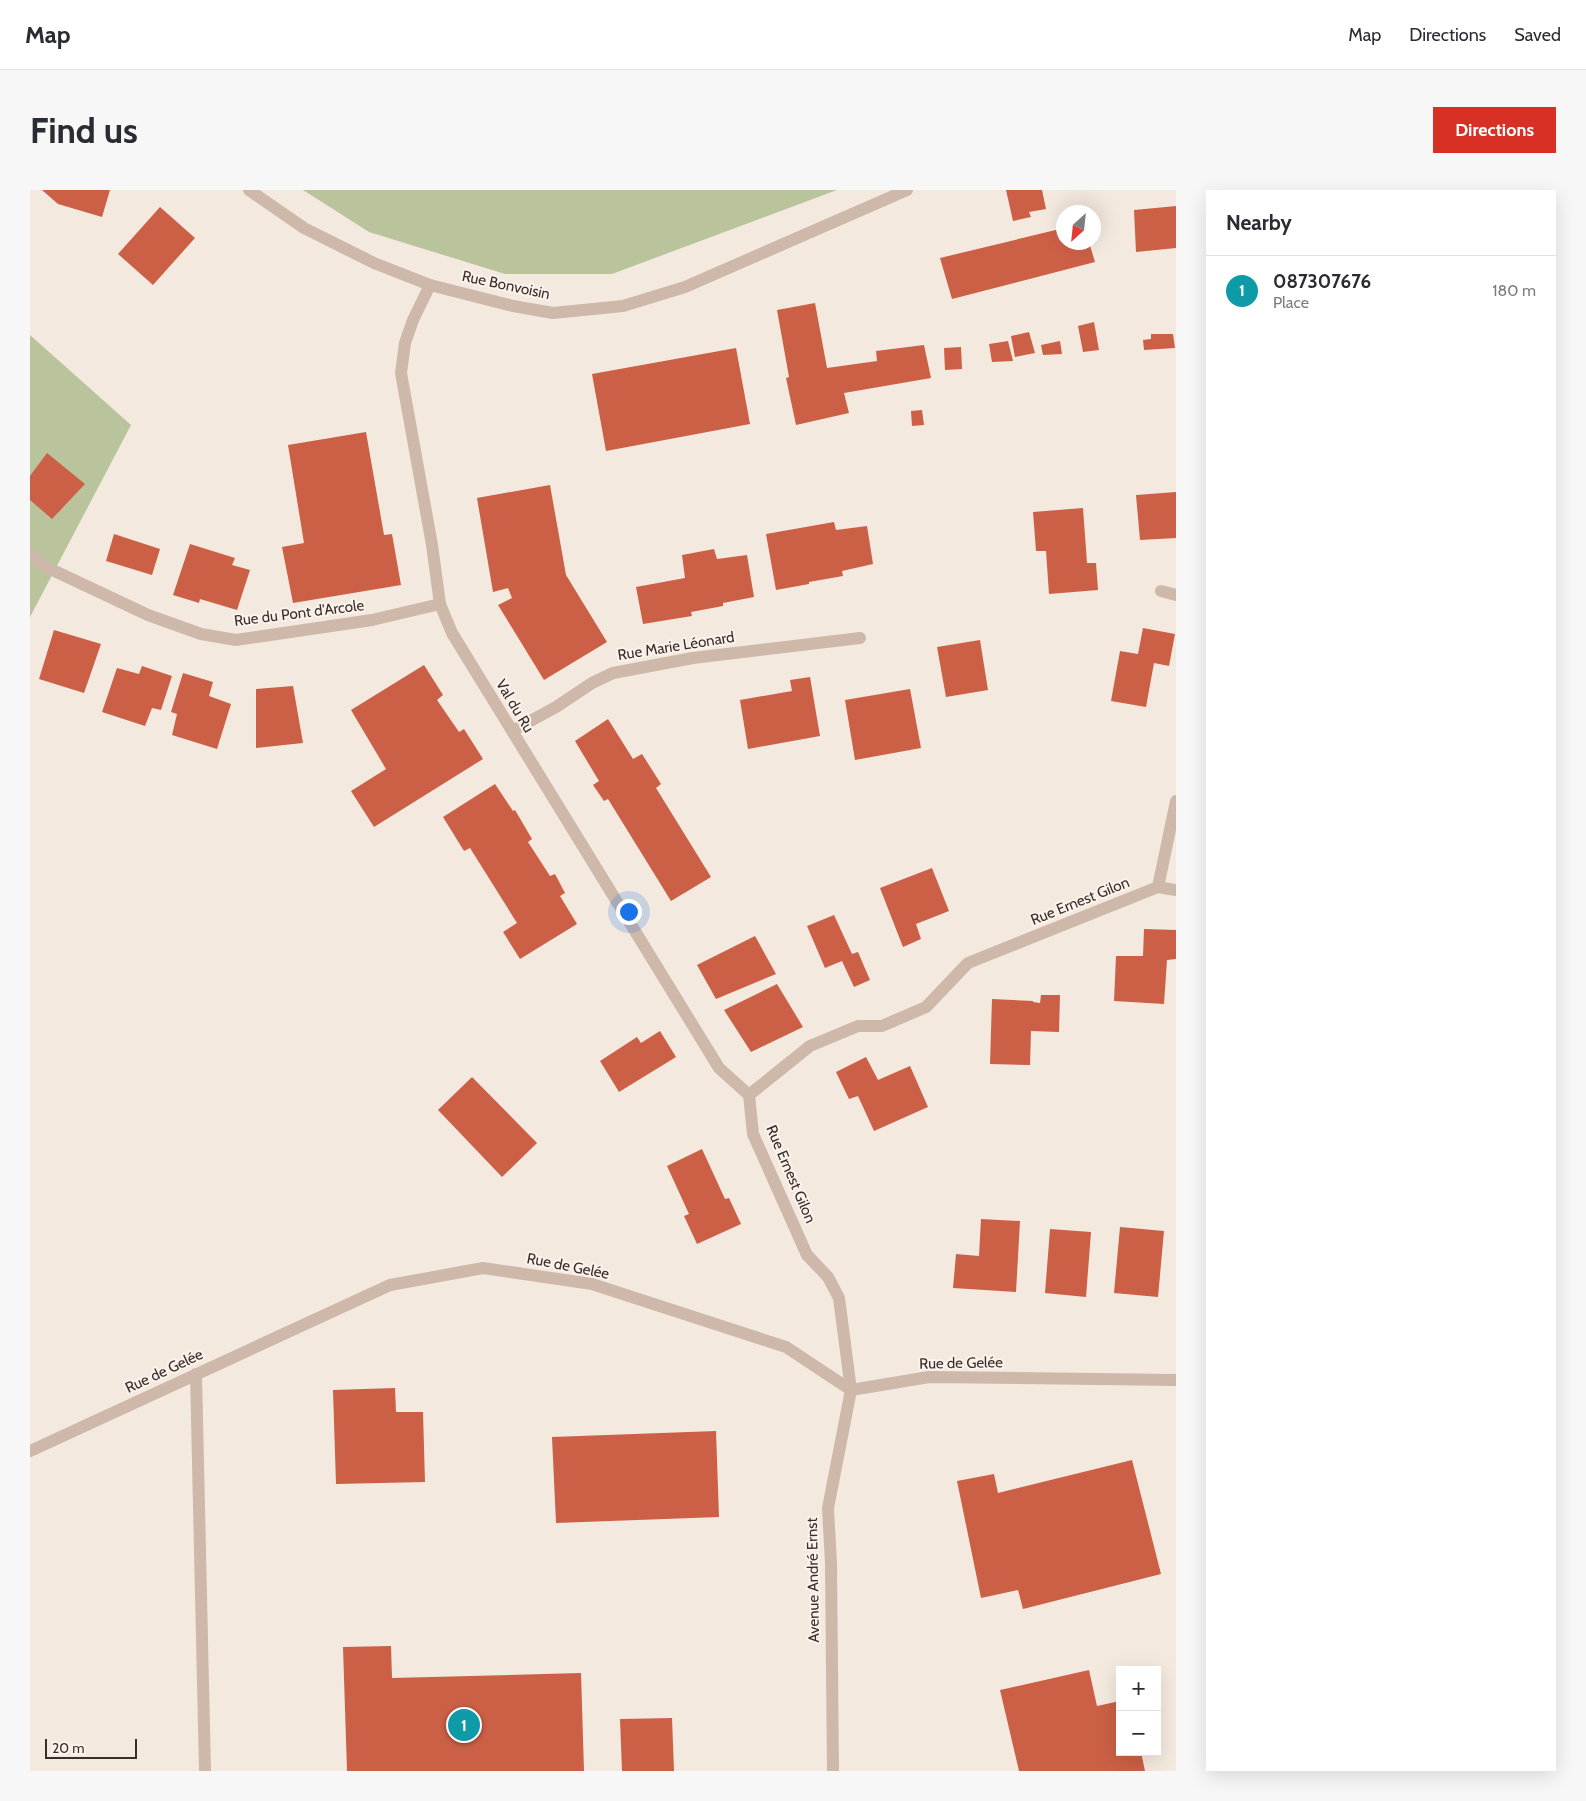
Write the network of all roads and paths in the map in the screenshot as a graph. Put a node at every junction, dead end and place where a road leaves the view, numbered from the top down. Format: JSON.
{"nodes":[{"id":1,"x":249,"y":190,"type":"edge"},
{"id":2,"x":907,"y":190,"type":"edge"},
{"id":3,"x":430,"y":284,"type":"junction"},
{"id":4,"x":30,"y":554,"type":"edge"},
{"id":5,"x":1161,"y":591,"type":"dead end"},
{"id":6,"x":1176,"y":595,"type":"edge"},
{"id":7,"x":440,"y":604,"type":"junction"},
{"id":8,"x":860,"y":638,"type":"dead end"},
{"id":9,"x":512,"y":732,"type":"junction"},
{"id":10,"x":1176,"y":801,"type":"edge"},
{"id":11,"x":1158,"y":887,"type":"junction"},
{"id":12,"x":1176,"y":890,"type":"edge"},
{"id":13,"x":749,"y":1095,"type":"junction"},
{"id":14,"x":196,"y":1374,"type":"junction"},
{"id":15,"x":1176,"y":1380,"type":"edge"},
{"id":16,"x":851,"y":1390,"type":"junction"},
{"id":17,"x":30,"y":1451,"type":"edge"},
{"id":18,"x":205,"y":1771,"type":"edge"},
{"id":19,"x":833,"y":1771,"type":"edge"}],
"edges":[{"from":1,"to":3,"type":"street","name":"Rue Bonvoisin"},
{"from":2,"to":3,"type":"street","name":"Rue Bonvoisin"},
{"from":3,"to":7,"type":"street","name":"Val du Ru"},
{"from":4,"to":7,"type":"street","name":"Rue du Pont d'Arcole"},
{"from":5,"to":6,"type":"street"},
{"from":7,"to":9,"type":"street","name":"Val du Ru"},
{"from":8,"to":9,"type":"street","name":"Rue Marie Léonard"},
{"from":9,"to":13,"type":"street","name":"Val du Ru"},
{"from":10,"to":11,"type":"street"},
{"from":11,"to":12,"type":"street"},
{"from":11,"to":13,"type":"street","name":"Rue Ernest Gilon"},
{"from":13,"to":16,"type":"street","name":"Rue Ernest Gilon"},
{"from":14,"to":16,"type":"street","name":"Rue de Gelée"},
{"from":14,"to":17,"type":"street","name":"Rue de Gelée"},
{"from":14,"to":18,"type":"street"},
{"from":15,"to":16,"type":"street","name":"Rue de Gelée"},
{"from":16,"to":19,"type":"street","name":"Avenue André Ernst"}]}
